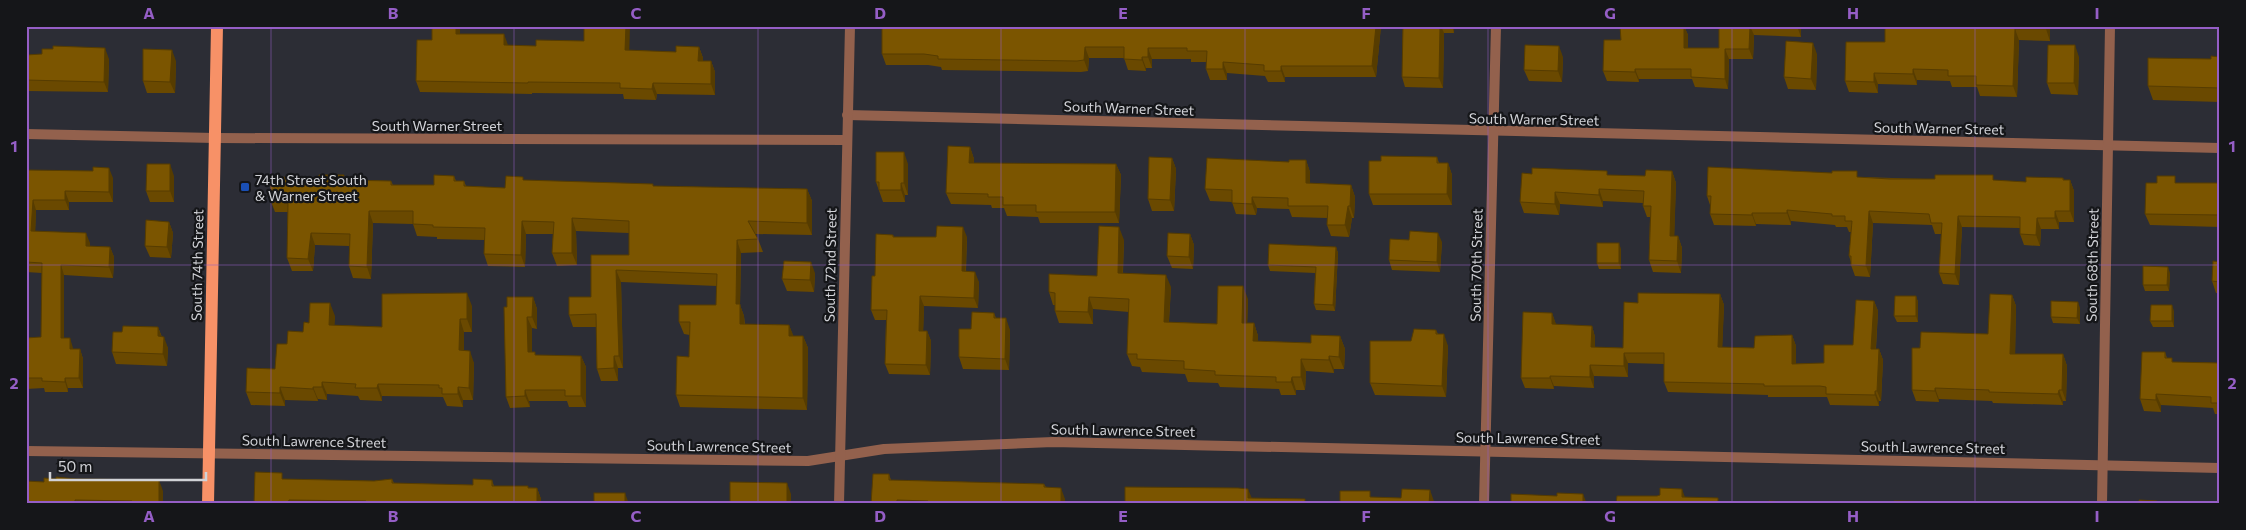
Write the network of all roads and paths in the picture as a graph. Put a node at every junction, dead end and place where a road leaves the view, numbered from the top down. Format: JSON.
{"nodes":[{"id":1,"x":216,"y":26,"type":"edge"},
{"id":2,"x":850,"y":26,"type":"edge"},
{"id":3,"x":1496,"y":26,"type":"edge"},
{"id":4,"x":2110,"y":26,"type":"edge"},
{"id":5,"x":848,"y":115,"type":"junction"},
{"id":6,"x":1493,"y":132,"type":"junction"},
{"id":7,"x":26,"y":134,"type":"edge"},
{"id":8,"x":215,"y":138,"type":"junction"},
{"id":9,"x":847,"y":140,"type":"junction"},
{"id":10,"x":2108,"y":145,"type":"junction"},
{"id":11,"x":2220,"y":148,"type":"edge"},
{"id":12,"x":1485,"y":450,"type":"junction"},
{"id":13,"x":26,"y":451,"type":"edge"},
{"id":14,"x":209,"y":454,"type":"junction"},
{"id":15,"x":840,"y":456,"type":"junction"},
{"id":16,"x":2102,"y":465,"type":"junction"},
{"id":17,"x":2220,"y":468,"type":"edge"},
{"id":18,"x":208,"y":504,"type":"edge"},
{"id":19,"x":839,"y":504,"type":"edge"},
{"id":20,"x":1484,"y":504,"type":"edge"},
{"id":21,"x":2102,"y":504,"type":"edge"}],
"edges":[{"from":1,"to":8,"type":"main road","name":"South 74th Street"},
{"from":2,"to":5,"type":"street","name":"South 72nd Street"},
{"from":3,"to":6,"type":"street","name":"South 70th Street"},
{"from":4,"to":10,"type":"street","name":"South 68th Street"},
{"from":5,"to":6,"type":"street","name":"South Warner Street"},
{"from":5,"to":9,"type":"street","name":"South 72nd Street"},
{"from":6,"to":10,"type":"street","name":"South Warner Street"},
{"from":6,"to":12,"type":"street","name":"South 70th Street"},
{"from":7,"to":8,"type":"street","name":"South Warner Street"},
{"from":8,"to":9,"type":"street","name":"South Warner Street"},
{"from":8,"to":14,"type":"main road","name":"South 74th Street"},
{"from":9,"to":15,"type":"street","name":"South 72nd Street"},
{"from":10,"to":11,"type":"street","name":"South Warner Street"},
{"from":10,"to":16,"type":"street","name":"South 68th Street"},
{"from":12,"to":15,"type":"street","name":"South Lawrence Street"},
{"from":12,"to":16,"type":"street","name":"South Lawrence Street"},
{"from":12,"to":20,"type":"street","name":"South 70th Street"},
{"from":13,"to":14,"type":"street","name":"South Lawrence Street"},
{"from":14,"to":15,"type":"street","name":"South Lawrence Street"},
{"from":14,"to":18,"type":"main road","name":"South 74th Street"},
{"from":15,"to":19,"type":"street","name":"South 72nd Street"},
{"from":16,"to":17,"type":"street","name":"South Lawrence Street"},
{"from":16,"to":21,"type":"street","name":"South 68th Street"}]}
